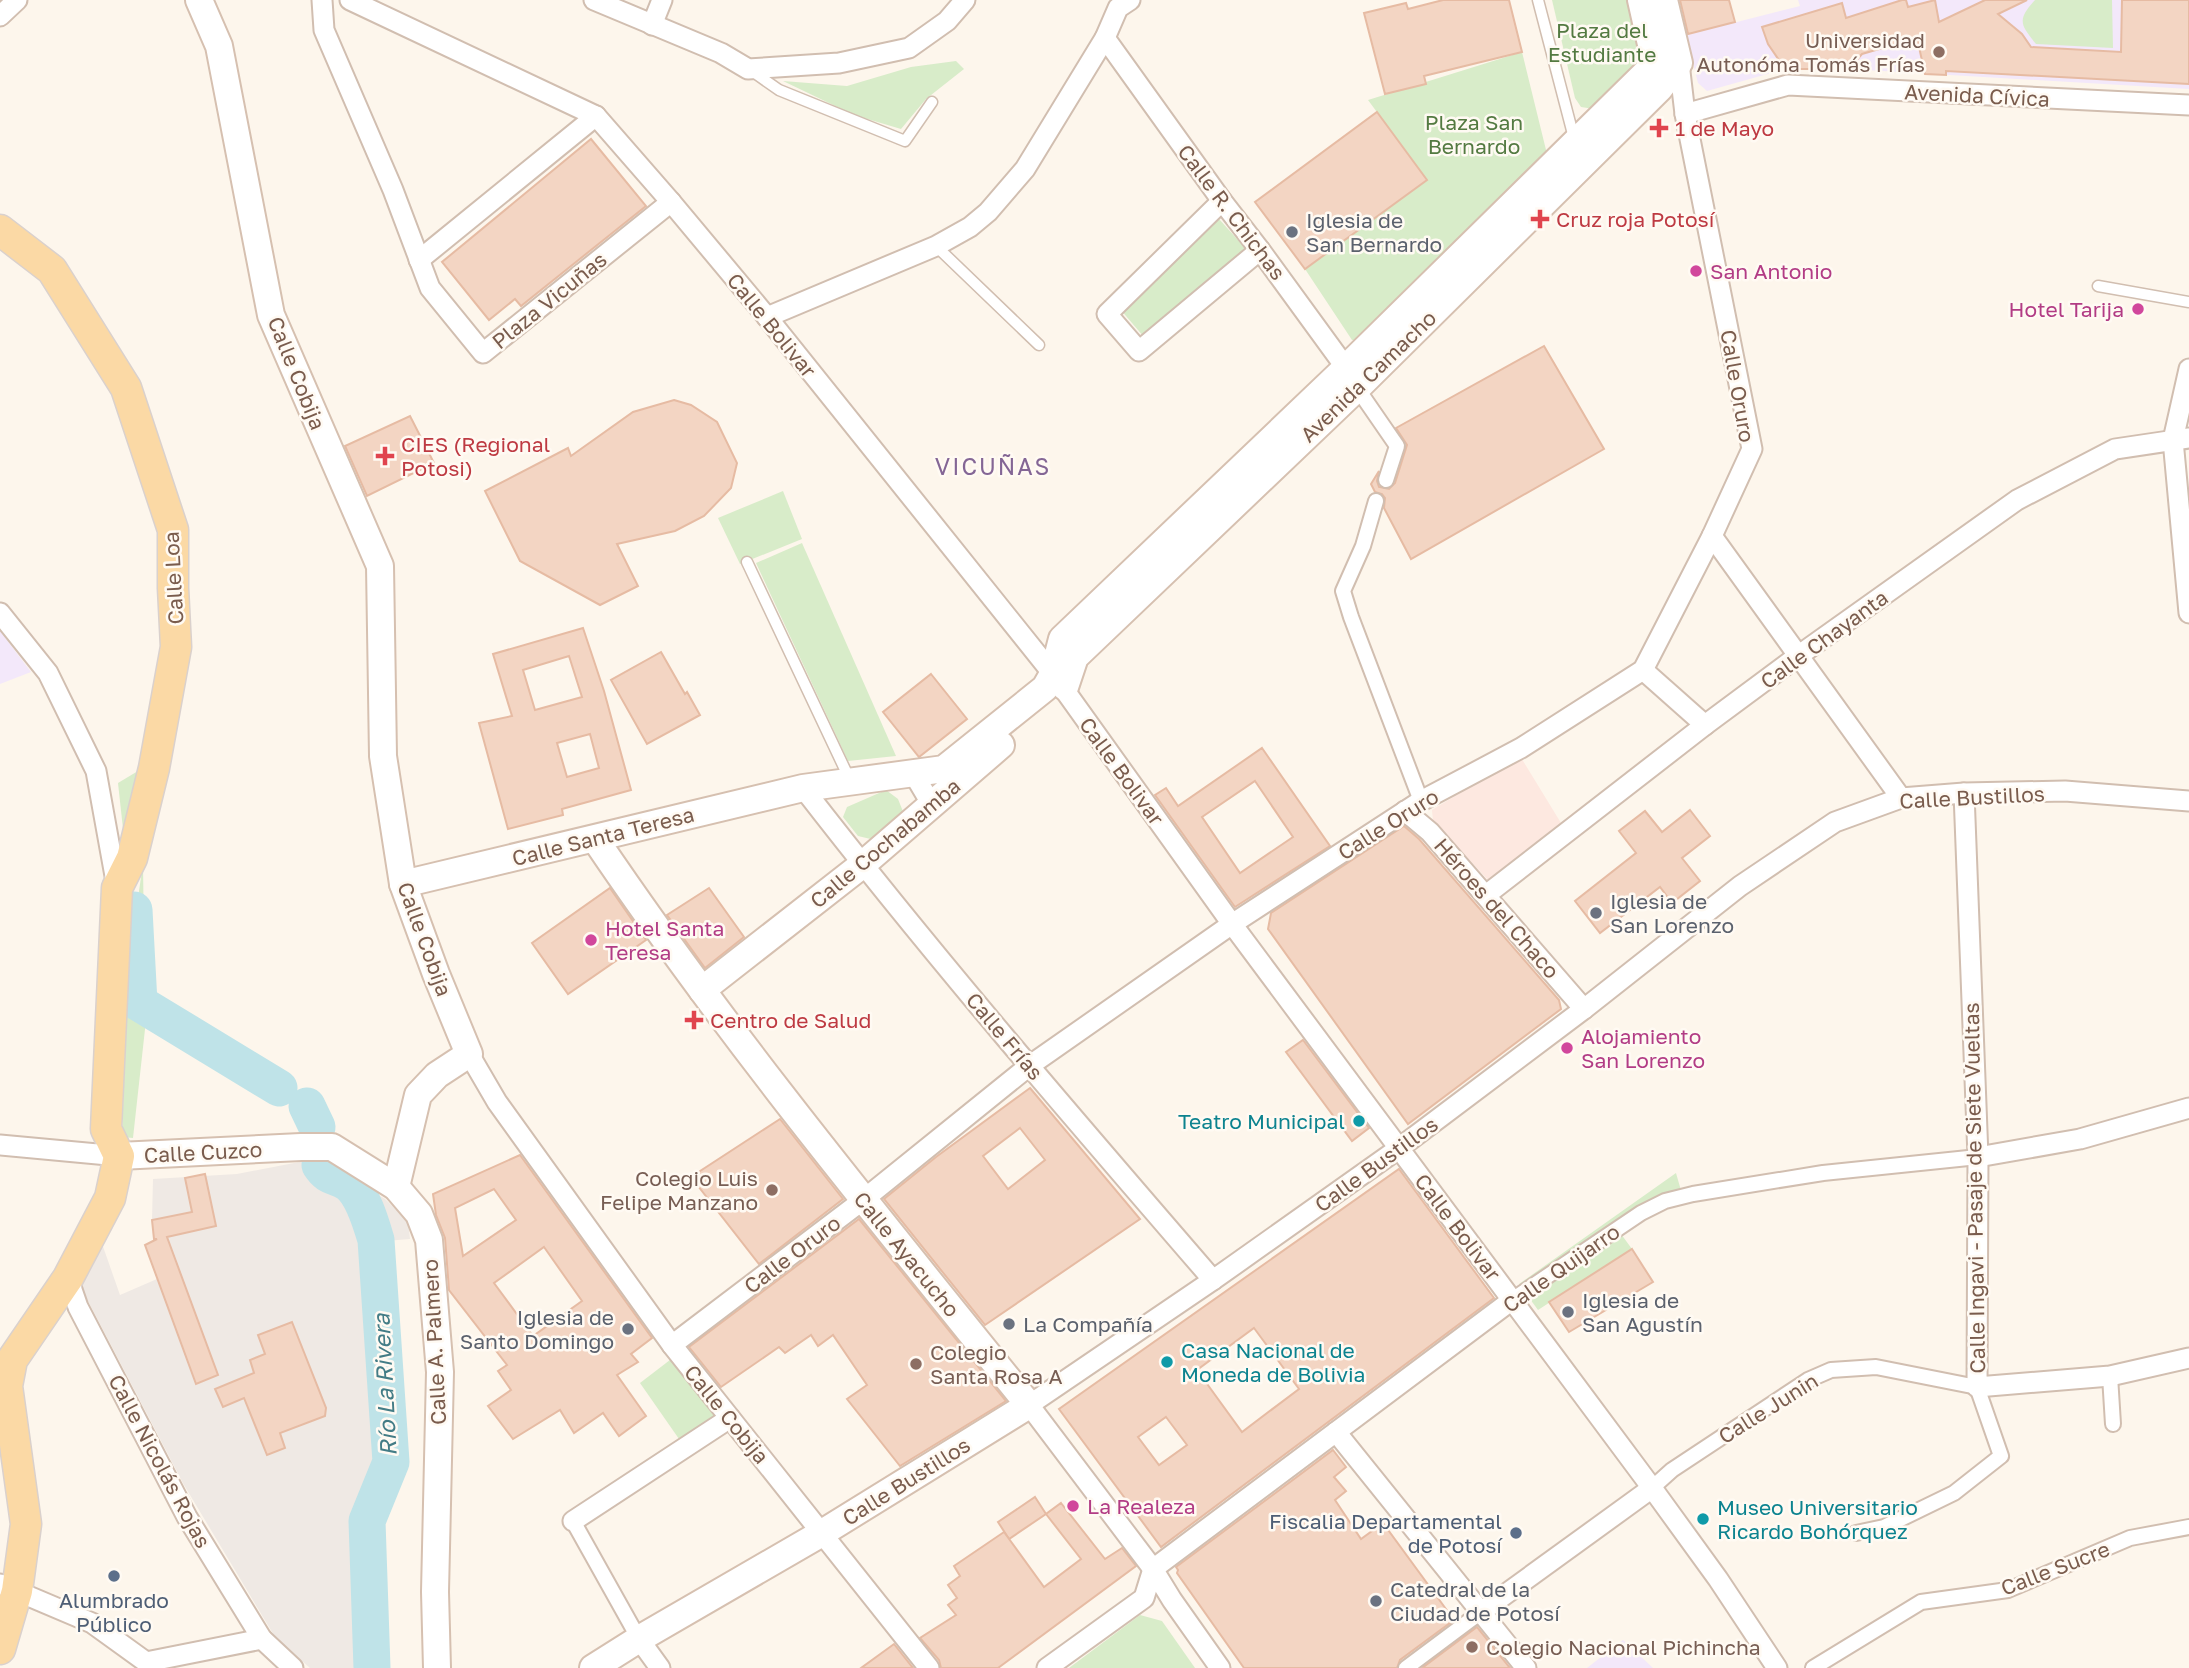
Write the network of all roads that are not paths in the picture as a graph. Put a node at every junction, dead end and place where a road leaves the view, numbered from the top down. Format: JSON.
{"nodes":[{"id":1,"x":17,"y":0,"type":"edge"},
{"id":2,"x":199,"y":0,"type":"edge"},
{"id":3,"x":322,"y":0,"type":"edge"},
{"id":4,"x":351,"y":0,"type":"edge"},
{"id":5,"x":594,"y":0,"type":"edge"},
{"id":6,"x":662,"y":0,"type":"edge"},
{"id":7,"x":965,"y":0,"type":"edge"},
{"id":8,"x":1130,"y":0,"type":"edge"},
{"id":9,"x":1538,"y":0,"type":"edge"},
{"id":10,"x":1641,"y":0,"type":"edge"},
{"id":11,"x":1664,"y":0,"type":"edge"},
{"id":12,"x":0,"y":16,"type":"edge"},
{"id":13,"x":652,"y":24,"type":"junction"},
{"id":14,"x":1105,"y":38,"type":"junction"},
{"id":15,"x":748,"y":69,"type":"junction"},
{"id":16,"x":1665,"y":72,"type":"junction"},
{"id":17,"x":932,"y":102,"type":"dead end"},
{"id":18,"x":2189,"y":105,"type":"edge"},
{"id":19,"x":1685,"y":114,"type":"junction"},
{"id":20,"x":596,"y":116,"type":"junction"},
{"id":21,"x":1575,"y":144,"type":"junction"},
{"id":22,"x":1222,"y":201,"type":"junction"},
{"id":23,"x":671,"y":202,"type":"junction"},
{"id":24,"x":0,"y":230,"type":"edge"},
{"id":25,"x":936,"y":246,"type":"junction"},
{"id":26,"x":1260,"y":250,"type":"junction"},
{"id":27,"x":419,"y":260,"type":"junction"},
{"id":28,"x":2098,"y":286,"type":"dead end"},
{"id":29,"x":2189,"y":302,"type":"edge"},
{"id":30,"x":766,"y":317,"type":"junction"},
{"id":31,"x":1039,"y":345,"type":"dead end"},
{"id":32,"x":2189,"y":369,"type":"edge"},
{"id":33,"x":1351,"y":378,"type":"junction"},
{"id":34,"x":2181,"y":439,"type":"edge"},
{"id":35,"x":1387,"y":480,"type":"dead end"},
{"id":36,"x":1376,"y":501,"type":"dead end"},
{"id":37,"x":1712,"y":536,"type":"junction"},
{"id":38,"x":747,"y":562,"type":"dead end"},
{"id":39,"x":0,"y":613,"type":"edge"},
{"id":40,"x":2189,"y":613,"type":"edge"},
{"id":41,"x":1798,"y":656,"type":"junction"},
{"id":42,"x":1643,"y":670,"type":"junction"},
{"id":43,"x":1059,"y":682,"type":"junction"},
{"id":44,"x":1706,"y":725,"type":"junction"},
{"id":45,"x":913,"y":773,"type":"junction"},
{"id":46,"x":850,"y":781,"type":"junction"},
{"id":47,"x":803,"y":788,"type":"junction"},
{"id":48,"x":1964,"y":793,"type":"junction"},
{"id":49,"x":1900,"y":797,"type":"junction"},
{"id":50,"x":2189,"y":801,"type":"edge"},
{"id":51,"x":932,"y":805,"type":"junction"},
{"id":52,"x":1413,"y":806,"type":"junction"},
{"id":53,"x":595,"y":839,"type":"junction"},
{"id":54,"x":863,"y":865,"type":"junction"},
{"id":55,"x":403,"y":884,"type":"junction"},
{"id":56,"x":117,"y":888,"type":"junction"},
{"id":57,"x":1486,"y":895,"type":"junction"},
{"id":58,"x":1232,"y":924,"type":"junction"},
{"id":59,"x":702,"y":990,"type":"junction"},
{"id":60,"x":1584,"y":1009,"type":"junction"},
{"id":61,"x":469,"y":1054,"type":"junction"},
{"id":62,"x":1029,"y":1066,"type":"junction"},
{"id":63,"x":2189,"y":1108,"type":"edge"},
{"id":64,"x":0,"y":1144,"type":"edge"},
{"id":65,"x":1398,"y":1149,"type":"junction"},
{"id":66,"x":119,"y":1156,"type":"junction"},
{"id":67,"x":1978,"y":1157,"type":"junction"},
{"id":68,"x":396,"y":1187,"type":"junction"},
{"id":69,"x":863,"y":1200,"type":"junction"},
{"id":70,"x":68,"y":1278,"type":"junction"},
{"id":71,"x":1213,"y":1280,"type":"junction"},
{"id":72,"x":1512,"y":1300,"type":"junction"},
{"id":73,"x":672,"y":1345,"type":"junction"},
{"id":74,"x":2189,"y":1358,"type":"edge"},
{"id":75,"x":2110,"y":1376,"type":"junction"},
{"id":76,"x":1977,"y":1387,"type":"junction"},
{"id":77,"x":1029,"y":1405,"type":"junction"},
{"id":78,"x":730,"y":1418,"type":"junction"},
{"id":79,"x":2113,"y":1424,"type":"dead end"},
{"id":80,"x":1336,"y":1432,"type":"junction"},
{"id":81,"x":1653,"y":1488,"type":"junction"},
{"id":82,"x":573,"y":1521,"type":"joint"},
{"id":83,"x":2189,"y":1527,"type":"edge"},
{"id":84,"x":1856,"y":1533,"type":"dead end"},
{"id":85,"x":822,"y":1534,"type":"junction"},
{"id":86,"x":1153,"y":1569,"type":"junction"},
{"id":87,"x":8,"y":1587,"type":"edge"},
{"id":88,"x":1481,"y":1612,"type":"junction"},
{"id":89,"x":262,"y":1639,"type":"junction"},
{"id":90,"x":639,"y":1639,"type":"junction"},
{"id":91,"x":0,"y":1649,"type":"edge"},
{"id":92,"x":293,"y":1668,"type":"edge"},
{"id":93,"x":437,"y":1668,"type":"edge"},
{"id":94,"x":593,"y":1668,"type":"edge"},
{"id":95,"x":660,"y":1668,"type":"edge"},
{"id":96,"x":929,"y":1668,"type":"edge"},
{"id":97,"x":1047,"y":1668,"type":"edge"},
{"id":98,"x":1220,"y":1668,"type":"edge"},
{"id":99,"x":1406,"y":1668,"type":"edge"},
{"id":100,"x":1527,"y":1668,"type":"edge"},
{"id":101,"x":1777,"y":1668,"type":"edge"},
{"id":102,"x":1813,"y":1668,"type":"edge"}],
"edges":[{"from":1,"to":12,"type":"street"},
{"from":2,"to":55,"type":"main road","name":"Calle Cobija"},
{"from":3,"to":27,"type":"street"},
{"from":4,"to":20,"type":"street","name":"Calle Bolivar"},
{"from":5,"to":13,"type":"street"},
{"from":6,"to":13,"type":"street"},
{"from":7,"to":15,"type":"street"},
{"from":8,"to":14,"type":"street"},
{"from":9,"to":21,"type":"lane"},
{"from":10,"to":16,"type":"main road"},
{"from":11,"to":16,"type":"main road"},
{"from":13,"to":15,"type":"street"},
{"from":14,"to":22,"type":"street","name":"Calle R. Chichas"},
{"from":14,"to":25,"type":"street"},
{"from":15,"to":17,"type":"lane"},
{"from":16,"to":19,"type":"street"},
{"from":16,"to":19,"type":"street","name":"Calle Oruro"},
{"from":16,"to":21,"type":"main road","name":"Avenida Camacho"},
{"from":16,"to":33,"type":"main road","name":"Avenida Camacho"},
{"from":18,"to":19,"type":"street","name":"Avenida Cívica"},
{"from":19,"to":37,"type":"street","name":"Calle Oruro"},
{"from":20,"to":23,"type":"street","name":"Calle Bolivar"},
{"from":20,"to":27,"type":"street"},
{"from":21,"to":33,"type":"main road","name":"Avenida Camacho"},
{"from":22,"to":26,"type":"street","name":"Calle R. Chichas"},
{"from":22,"to":26,"type":"street"},
{"from":23,"to":27,"type":"street","name":"Plaza Vicuñas"},
{"from":23,"to":30,"type":"street","name":"Calle Bolivar"},
{"from":24,"to":56,"type":"main road","name":"Calle Loa"},
{"from":25,"to":30,"type":"street"},
{"from":25,"to":31,"type":"lane"},
{"from":26,"to":33,"type":"street","name":"Calle R. Chichas"},
{"from":28,"to":29,"type":"lane"},
{"from":30,"to":43,"type":"street","name":"Calle Bolivar"},
{"from":32,"to":34,"type":"street"},
{"from":33,"to":35,"type":"street"},
{"from":33,"to":43,"type":"main road","name":"Avenida Camacho"},
{"from":34,"to":40,"type":"street"},
{"from":34,"to":41,"type":"street","name":"Calle Chayanta"},
{"from":36,"to":52,"type":"street"},
{"from":37,"to":41,"type":"street"},
{"from":37,"to":42,"type":"street","name":"Calle Oruro"},
{"from":38,"to":46,"type":"lane"},
{"from":39,"to":56,"type":"street"},
{"from":41,"to":44,"type":"street","name":"Calle Chayanta"},
{"from":41,"to":49,"type":"street"},
{"from":42,"to":44,"type":"street"},
{"from":42,"to":52,"type":"street","name":"Calle Oruro"},
{"from":43,"to":45,"type":"main road","name":"Calle Cochabamba"},
{"from":43,"to":51,"type":"main road","name":"Calle Cochabamba"},
{"from":43,"to":58,"type":"street","name":"Calle Bolivar"},
{"from":44,"to":57,"type":"street","name":"Calle Chayanta"},
{"from":45,"to":46,"type":"main road","name":"Calle Cochabamba"},
{"from":45,"to":51,"type":"street"},
{"from":46,"to":47,"type":"main road","name":"Calle Cochabamba"},
{"from":47,"to":53,"type":"main road","name":"Calle Santa Teresa"},
{"from":47,"to":54,"type":"street","name":"Calle Frías"},
{"from":48,"to":49,"type":"street","name":"Calle Bustillos"},
{"from":48,"to":50,"type":"street","name":"Calle Bustillos"},
{"from":48,"to":67,"type":"street","name":"Calle Ingavi - Pasaje de Siete Vueltas"},
{"from":49,"to":60,"type":"street","name":"Calle Bustillos"},
{"from":51,"to":54,"type":"main road","name":"Calle Cochabamba"},
{"from":52,"to":57,"type":"street","name":"Héroes del Chaco"},
{"from":52,"to":58,"type":"street","name":"Calle Oruro"},
{"from":53,"to":55,"type":"main road","name":"Calle Santa Teresa"},
{"from":53,"to":59,"type":"main road","name":"Calle Ayacucho"},
{"from":54,"to":59,"type":"main road","name":"Calle Cochabamba"},
{"from":54,"to":62,"type":"street","name":"Calle Frías"},
{"from":55,"to":61,"type":"main road","name":"Calle Cobija"},
{"from":56,"to":66,"type":"main road"},
{"from":57,"to":60,"type":"street","name":"Héroes del Chaco"},
{"from":58,"to":62,"type":"street","name":"Calle Oruro"},
{"from":58,"to":65,"type":"street","name":"Calle Bolivar"},
{"from":59,"to":69,"type":"main road","name":"Calle Ayacucho"},
{"from":60,"to":65,"type":"street","name":"Calle Bustillos"},
{"from":61,"to":68,"type":"main road"},
{"from":61,"to":73,"type":"street","name":"Calle Cobija"},
{"from":62,"to":69,"type":"street","name":"Calle Oruro"},
{"from":62,"to":71,"type":"street","name":"Calle Frías"},
{"from":63,"to":67,"type":"street","name":"Calle Quijarro"},
{"from":64,"to":66,"type":"street","name":"Calle Cuzco"},
{"from":65,"to":71,"type":"street","name":"Calle Bustillos"},
{"from":65,"to":72,"type":"street","name":"Calle Bolivar"},
{"from":66,"to":68,"type":"main road","name":"Calle Cuzco"},
{"from":66,"to":70,"type":"main road"},
{"from":67,"to":72,"type":"street","name":"Calle Quijarro"},
{"from":67,"to":76,"type":"street","name":"Calle Ingavi - Pasaje de Siete Vueltas"},
{"from":68,"to":93,"type":"main road","name":"Calle A. Palmero"},
{"from":69,"to":73,"type":"street","name":"Calle Oruro"},
{"from":69,"to":77,"type":"main road","name":"Calle Ayacucho"},
{"from":70,"to":87,"type":"main road"},
{"from":70,"to":89,"type":"street","name":"Calle Nicolás Rojas"},
{"from":71,"to":77,"type":"street","name":"Calle Bustillos"},
{"from":72,"to":80,"type":"street","name":"Calle Quijarro"},
{"from":72,"to":81,"type":"street","name":"Calle Bolivar"},
{"from":73,"to":78,"type":"street","name":"Calle Cobija"},
{"from":74,"to":75,"type":"street","name":"Calle Junin"},
{"from":75,"to":76,"type":"street","name":"Calle Junin"},
{"from":75,"to":79,"type":"street"},
{"from":76,"to":81,"type":"street","name":"Calle Junin"},
{"from":76,"to":84,"type":"street","name":"Calle Ingavi - Pasaje de Siete Vueltas"},
{"from":77,"to":85,"type":"main road","name":"Calle Bustillos"},
{"from":77,"to":86,"type":"street","name":"Calle Ayacucho"},
{"from":78,"to":82,"type":"street"},
{"from":78,"to":85,"type":"street","name":"Calle Cobija"},
{"from":80,"to":86,"type":"street","name":"Calle Quijarro"},
{"from":80,"to":88,"type":"street"},
{"from":81,"to":88,"type":"street","name":"Calle Junin"},
{"from":81,"to":101,"type":"street","name":"Calle Bolivar"},
{"from":82,"to":90,"type":"street"},
{"from":83,"to":102,"type":"street","name":"Calle Sucre"},
{"from":85,"to":90,"type":"main road","name":"Calle Bustillos"},
{"from":85,"to":96,"type":"street","name":"Calle Cobija"},
{"from":86,"to":97,"type":"street"},
{"from":86,"to":98,"type":"street","name":"Calle Ayacucho"},
{"from":87,"to":89,"type":"street"},
{"from":87,"to":91,"type":"main road"},
{"from":88,"to":99,"type":"street"},
{"from":88,"to":100,"type":"street"},
{"from":89,"to":92,"type":"street","name":"Calle Nicolás Rojas"},
{"from":90,"to":94,"type":"main road","name":"Calle Bustillos"},
{"from":90,"to":95,"type":"street"}]}
